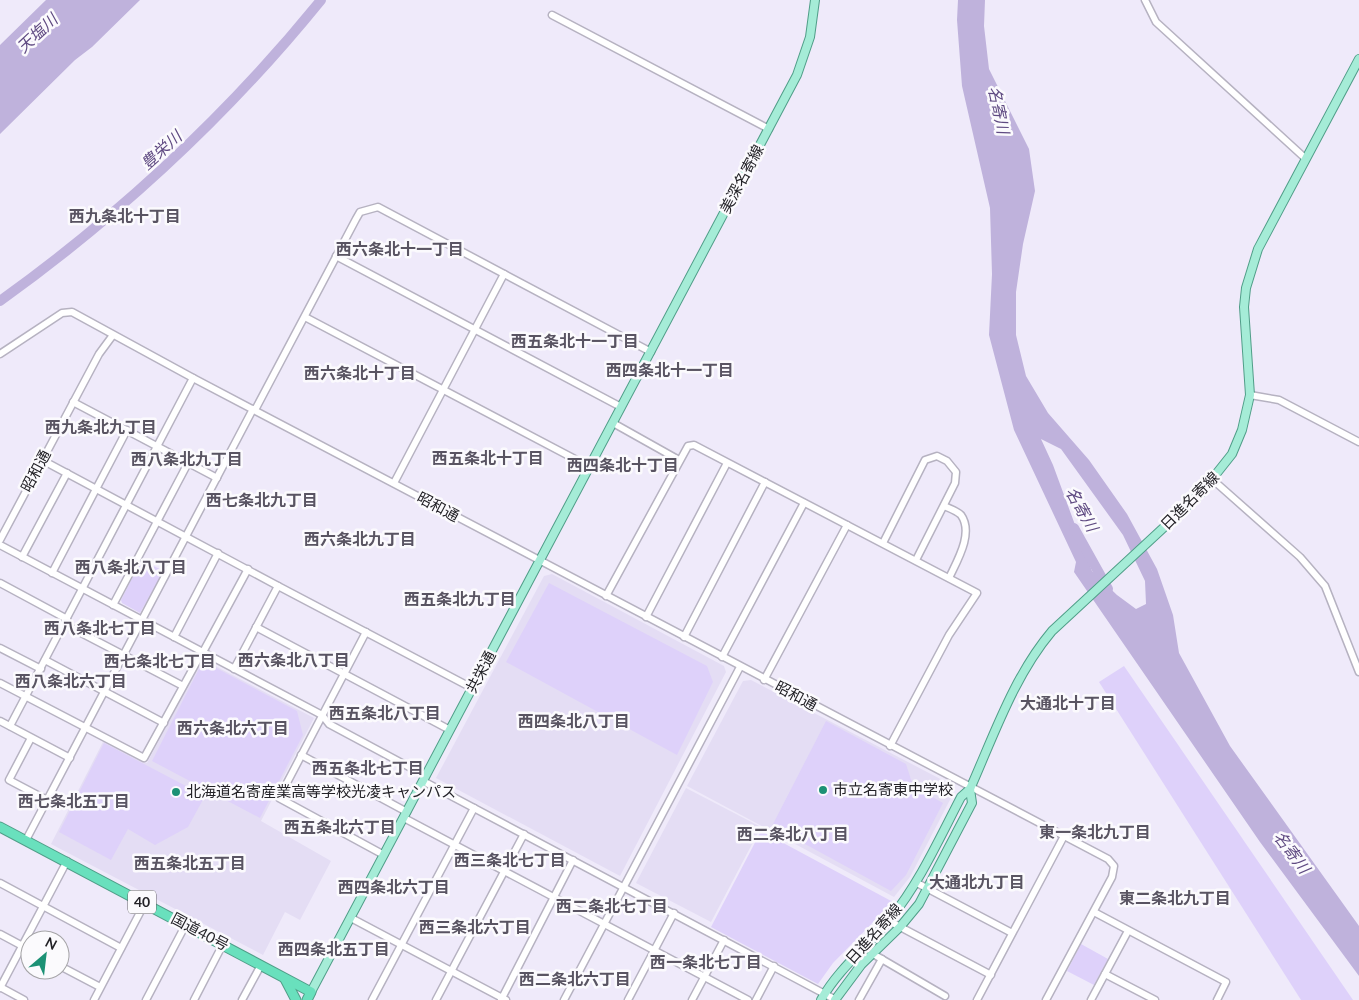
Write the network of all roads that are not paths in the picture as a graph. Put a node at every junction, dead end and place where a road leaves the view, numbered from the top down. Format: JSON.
{"nodes":[{"id":1,"x":815,"y":0,"type":"edge"},
{"id":2,"x":1146,"y":0,"type":"edge"},
{"id":3,"x":552,"y":15,"type":"dead end"},
{"id":4,"x":1359,"y":59,"type":"edge"},
{"id":5,"x":769,"y":129,"type":"junction"},
{"id":6,"x":1306,"y":159,"type":"junction"},
{"id":7,"x":336,"y":256,"type":"junction"},
{"id":8,"x":504,"y":274,"type":"junction"},
{"id":9,"x":305,"y":317,"type":"junction"},
{"id":10,"x":474,"y":329,"type":"junction"},
{"id":11,"x":112,"y":335,"type":"junction"},
{"id":12,"x":651,"y":352,"type":"junction"},
{"id":13,"x":0,"y":354,"type":"edge"},
{"id":14,"x":193,"y":378,"type":"junction"},
{"id":15,"x":442,"y":390,"type":"junction"},
{"id":16,"x":1250,"y":395,"type":"junction"},
{"id":17,"x":72,"y":402,"type":"junction"},
{"id":18,"x":621,"y":407,"type":"junction"},
{"id":19,"x":254,"y":409,"type":"junction"},
{"id":20,"x":613,"y":423,"type":"junction"},
{"id":21,"x":127,"y":430,"type":"junction"},
{"id":22,"x":1359,"y":442,"type":"edge"},
{"id":23,"x":157,"y":447,"type":"junction"},
{"id":24,"x":42,"y":460,"type":"junction"},
{"id":25,"x":679,"y":460,"type":"junction"},
{"id":26,"x":188,"y":463,"type":"junction"},
{"id":27,"x":727,"y":463,"type":"junction"},
{"id":28,"x":590,"y":467,"type":"junction"},
{"id":29,"x":67,"y":473,"type":"junction"},
{"id":30,"x":216,"y":478,"type":"junction"},
{"id":31,"x":1213,"y":480,"type":"junction"},
{"id":32,"x":765,"y":482,"type":"junction"},
{"id":33,"x":394,"y":483,"type":"junction"},
{"id":34,"x":97,"y":489,"type":"junction"},
{"id":35,"x":804,"y":503,"type":"junction"},
{"id":36,"x":127,"y":506,"type":"junction"},
{"id":37,"x":944,"y":506,"type":"junction"},
{"id":38,"x":157,"y":521,"type":"junction"},
{"id":39,"x":847,"y":525,"type":"junction"},
{"id":40,"x":187,"y":537,"type":"junction"},
{"id":41,"x":0,"y":540,"type":"edge"},
{"id":42,"x":883,"y":543,"type":"junction"},
{"id":43,"x":0,"y":545,"type":"edge"},
{"id":44,"x":218,"y":553,"type":"junction"},
{"id":45,"x":22,"y":557,"type":"junction"},
{"id":46,"x":540,"y":560,"type":"junction"},
{"id":47,"x":916,"y":560,"type":"junction"},
{"id":48,"x":248,"y":570,"type":"junction"},
{"id":49,"x":52,"y":573,"type":"junction"},
{"id":50,"x":949,"y":578,"type":"junction"},
{"id":51,"x":0,"y":583,"type":"edge"},
{"id":52,"x":278,"y":586,"type":"junction"},
{"id":53,"x":83,"y":589,"type":"junction"},
{"id":54,"x":606,"y":596,"type":"junction"},
{"id":55,"x":113,"y":605,"type":"junction"},
{"id":56,"x":646,"y":618,"type":"junction"},
{"id":57,"x":66,"y":621,"type":"junction"},
{"id":58,"x":143,"y":621,"type":"junction"},
{"id":59,"x":256,"y":627,"type":"junction"},
{"id":60,"x":366,"y":632,"type":"junction"},
{"id":61,"x":174,"y":637,"type":"junction"},
{"id":62,"x":684,"y":637,"type":"junction"},
{"id":63,"x":0,"y":648,"type":"edge"},
{"id":64,"x":202,"y":652,"type":"junction"},
{"id":65,"x":125,"y":656,"type":"junction"},
{"id":66,"x":722,"y":657,"type":"junction"},
{"id":67,"x":45,"y":660,"type":"junction"},
{"id":68,"x":740,"y":667,"type":"junction"},
{"id":69,"x":41,"y":669,"type":"junction"},
{"id":70,"x":234,"y":669,"type":"junction"},
{"id":71,"x":1359,"y":672,"type":"edge"},
{"id":72,"x":344,"y":674,"type":"junction"},
{"id":73,"x":764,"y":680,"type":"junction"},
{"id":74,"x":0,"y":682,"type":"edge"},
{"id":75,"x":183,"y":686,"type":"junction"},
{"id":76,"x":472,"y":688,"type":"junction"},
{"id":77,"x":106,"y":692,"type":"junction"},
{"id":78,"x":26,"y":696,"type":"junction"},
{"id":79,"x":322,"y":715,"type":"junction"},
{"id":80,"x":0,"y":721,"type":"edge"},
{"id":81,"x":164,"y":723,"type":"junction"},
{"id":82,"x":10,"y":726,"type":"junction"},
{"id":83,"x":87,"y":727,"type":"junction"},
{"id":84,"x":450,"y":730,"type":"junction"},
{"id":85,"x":32,"y":738,"type":"junction"},
{"id":86,"x":890,"y":746,"type":"junction"},
{"id":87,"x":301,"y":755,"type":"junction"},
{"id":88,"x":70,"y":758,"type":"junction"},
{"id":89,"x":424,"y":779,"type":"junction"},
{"id":90,"x":970,"y":789,"type":"junction"},
{"id":91,"x":48,"y":800,"type":"junction"},
{"id":92,"x":474,"y":808,"type":"junction"},
{"id":93,"x":405,"y":815,"type":"junction"},
{"id":94,"x":0,"y":827,"type":"edge"},
{"id":95,"x":524,"y":834,"type":"junction"},
{"id":96,"x":1064,"y":836,"type":"junction"},
{"id":97,"x":26,"y":840,"type":"junction"},
{"id":98,"x":455,"y":845,"type":"junction"},
{"id":99,"x":384,"y":854,"type":"junction"},
{"id":100,"x":573,"y":860,"type":"junction"},
{"id":101,"x":67,"y":861,"type":"junction"},
{"id":102,"x":504,"y":871,"type":"junction"},
{"id":103,"x":917,"y":883,"type":"junction"},
{"id":104,"x":0,"y":884,"type":"edge"},
{"id":105,"x":624,"y":887,"type":"junction"},
{"id":106,"x":927,"y":889,"type":"junction"},
{"id":107,"x":554,"y":897,"type":"junction"},
{"id":108,"x":145,"y":903,"type":"junction"},
{"id":109,"x":43,"y":906,"type":"junction"},
{"id":110,"x":1094,"y":912,"type":"junction"},
{"id":111,"x":674,"y":913,"type":"junction"},
{"id":112,"x":351,"y":918,"type":"junction"},
{"id":113,"x":889,"y":921,"type":"junction"},
{"id":114,"x":186,"y":924,"type":"junction"},
{"id":115,"x":604,"y":924,"type":"junction"},
{"id":116,"x":900,"y":927,"type":"junction"},
{"id":117,"x":30,"y":930,"type":"edge"},
{"id":118,"x":1128,"y":930,"type":"junction"},
{"id":119,"x":0,"y":934,"type":"edge"},
{"id":120,"x":1012,"y":934,"type":"junction"},
{"id":121,"x":724,"y":940,"type":"junction"},
{"id":122,"x":223,"y":944,"type":"junction"},
{"id":123,"x":401,"y":944,"type":"junction"},
{"id":124,"x":20,"y":945,"type":"edge"},
{"id":125,"x":121,"y":948,"type":"junction"},
{"id":126,"x":20,"y":950,"type":"edge"},
{"id":127,"x":654,"y":951,"type":"junction"},
{"id":128,"x":872,"y":954,"type":"junction"},
{"id":129,"x":882,"y":959,"type":"junction"},
{"id":130,"x":261,"y":965,"type":"junction"},
{"id":131,"x":774,"y":966,"type":"junction"},
{"id":132,"x":70,"y":971,"type":"edge"},
{"id":133,"x":452,"y":971,"type":"junction"},
{"id":134,"x":1105,"y":974,"type":"junction"},
{"id":135,"x":991,"y":975,"type":"junction"},
{"id":136,"x":283,"y":977,"type":"junction"},
{"id":137,"x":704,"y":977,"type":"junction"},
{"id":138,"x":100,"y":987,"type":"junction"},
{"id":139,"x":0,"y":988,"type":"edge"},
{"id":140,"x":309,"y":996,"type":"edge"},
{"id":141,"x":945,"y":996,"type":"dead end"},
{"id":142,"x":823,"y":997,"type":"edge"},
{"id":143,"x":503,"y":999,"type":"edge"},
{"id":144,"x":1048,"y":999,"type":"edge"},
{"id":145,"x":24,"y":1000,"type":"edge"},
{"id":146,"x":94,"y":1000,"type":"edge"},
{"id":147,"x":146,"y":1000,"type":"edge"},
{"id":148,"x":194,"y":1000,"type":"edge"},
{"id":149,"x":242,"y":1000,"type":"edge"},
{"id":150,"x":296,"y":1000,"type":"edge"},
{"id":151,"x":372,"y":1000,"type":"edge"},
{"id":152,"x":436,"y":1000,"type":"edge"},
{"id":153,"x":564,"y":1000,"type":"edge"},
{"id":154,"x":628,"y":1000,"type":"edge"},
{"id":155,"x":692,"y":1000,"type":"edge"},
{"id":156,"x":748,"y":1000,"type":"edge"},
{"id":157,"x":756,"y":1000,"type":"edge"},
{"id":158,"x":836,"y":1000,"type":"edge"},
{"id":159,"x":859,"y":1000,"type":"edge"},
{"id":160,"x":977,"y":1000,"type":"edge"},
{"id":161,"x":1091,"y":1000,"type":"edge"},
{"id":162,"x":1155,"y":1000,"type":"edge"},
{"id":163,"x":1216,"y":1000,"type":"edge"}],
"edges":[{"from":1,"to":5,"type":"main road","name":"美深名寄線"},
{"from":2,"to":6,"type":"street"},
{"from":3,"to":5,"type":"street"},
{"from":4,"to":6,"type":"main road","name":"日進名寄線"},
{"from":5,"to":12,"type":"main road","name":"美深名寄線"},
{"from":6,"to":16,"type":"main road","name":"日進名寄線"},
{"from":7,"to":8,"type":"street"},
{"from":7,"to":9,"type":"street"},
{"from":7,"to":10,"type":"street"},
{"from":8,"to":10,"type":"street"},
{"from":8,"to":12,"type":"street"},
{"from":9,"to":15,"type":"street"},
{"from":9,"to":19,"type":"street"},
{"from":10,"to":15,"type":"street"},
{"from":10,"to":18,"type":"street"},
{"from":11,"to":13,"type":"street"},
{"from":11,"to":14,"type":"street","name":"昭和通"},
{"from":11,"to":17,"type":"street","name":"昭和通"},
{"from":12,"to":18,"type":"main road","name":"共栄通"},
{"from":14,"to":19,"type":"street","name":"昭和通"},
{"from":14,"to":23,"type":"street"},
{"from":15,"to":28,"type":"street"},
{"from":15,"to":33,"type":"street"},
{"from":16,"to":22,"type":"street"},
{"from":16,"to":31,"type":"main road","name":"日進名寄線"},
{"from":17,"to":21,"type":"street"},
{"from":17,"to":24,"type":"street","name":"昭和通"},
{"from":18,"to":20,"type":"main road","name":"共栄通"},
{"from":19,"to":30,"type":"street"},
{"from":19,"to":33,"type":"street","name":"昭和通"},
{"from":20,"to":25,"type":"street"},
{"from":20,"to":28,"type":"main road","name":"共栄通"},
{"from":21,"to":23,"type":"street"},
{"from":21,"to":34,"type":"street"},
{"from":23,"to":26,"type":"street"},
{"from":23,"to":36,"type":"street"},
{"from":24,"to":29,"type":"street"},
{"from":24,"to":41,"type":"street","name":"昭和通"},
{"from":25,"to":27,"type":"street"},
{"from":25,"to":54,"type":"street"},
{"from":26,"to":30,"type":"street"},
{"from":26,"to":38,"type":"street"},
{"from":27,"to":32,"type":"street"},
{"from":27,"to":56,"type":"street"},
{"from":28,"to":46,"type":"main road","name":"共栄通"},
{"from":29,"to":34,"type":"street"},
{"from":29,"to":45,"type":"street"},
{"from":30,"to":40,"type":"street"},
{"from":31,"to":71,"type":"street"},
{"from":31,"to":90,"type":"main road","name":"日進名寄線"},
{"from":32,"to":35,"type":"street"},
{"from":32,"to":62,"type":"street"},
{"from":33,"to":46,"type":"street","name":"昭和通"},
{"from":34,"to":36,"type":"street"},
{"from":34,"to":49,"type":"street"},
{"from":35,"to":39,"type":"street"},
{"from":35,"to":66,"type":"street"},
{"from":36,"to":38,"type":"street"},
{"from":36,"to":53,"type":"street"},
{"from":37,"to":42,"type":"street"},
{"from":37,"to":47,"type":"street"},
{"from":37,"to":50,"type":"street"},
{"from":38,"to":40,"type":"street"},
{"from":38,"to":55,"type":"street"},
{"from":39,"to":42,"type":"street"},
{"from":39,"to":73,"type":"street"},
{"from":40,"to":44,"type":"street"},
{"from":40,"to":58,"type":"street"},
{"from":42,"to":47,"type":"street"},
{"from":43,"to":45,"type":"street"},
{"from":44,"to":48,"type":"street"},
{"from":44,"to":61,"type":"street"},
{"from":45,"to":49,"type":"street"},
{"from":46,"to":54,"type":"street","name":"昭和通"},
{"from":46,"to":76,"type":"main road","name":"共栄通"},
{"from":47,"to":50,"type":"street"},
{"from":48,"to":52,"type":"street"},
{"from":48,"to":64,"type":"street"},
{"from":49,"to":53,"type":"street"},
{"from":50,"to":86,"type":"street"},
{"from":51,"to":57,"type":"street"},
{"from":52,"to":59,"type":"street"},
{"from":52,"to":60,"type":"street"},
{"from":53,"to":55,"type":"street"},
{"from":53,"to":57,"type":"street"},
{"from":54,"to":56,"type":"street","name":"昭和通"},
{"from":55,"to":58,"type":"street"},
{"from":56,"to":62,"type":"street","name":"昭和通"},
{"from":57,"to":65,"type":"street"},
{"from":57,"to":67,"type":"street"},
{"from":58,"to":61,"type":"street"},
{"from":58,"to":65,"type":"street"},
{"from":59,"to":70,"type":"street"},
{"from":59,"to":72,"type":"street"},
{"from":60,"to":72,"type":"street"},
{"from":60,"to":76,"type":"street"},
{"from":61,"to":64,"type":"street"},
{"from":62,"to":66,"type":"street","name":"昭和通"},
{"from":63,"to":69,"type":"street"},
{"from":64,"to":70,"type":"street"},
{"from":64,"to":75,"type":"street"},
{"from":65,"to":75,"type":"street"},
{"from":65,"to":77,"type":"street"},
{"from":66,"to":68,"type":"street","name":"昭和通"},
{"from":67,"to":69,"type":"street"},
{"from":67,"to":77,"type":"street"},
{"from":68,"to":73,"type":"street","name":"昭和通"},
{"from":68,"to":105,"type":"street"},
{"from":69,"to":78,"type":"street"},
{"from":70,"to":79,"type":"street"},
{"from":72,"to":79,"type":"street"},
{"from":72,"to":84,"type":"street"},
{"from":73,"to":86,"type":"street","name":"昭和通"},
{"from":74,"to":78,"type":"street"},
{"from":75,"to":81,"type":"street"},
{"from":76,"to":84,"type":"main road","name":"共栄通"},
{"from":77,"to":81,"type":"street"},
{"from":77,"to":83,"type":"street"},
{"from":78,"to":82,"type":"street"},
{"from":78,"to":83,"type":"street"},
{"from":79,"to":87,"type":"street"},
{"from":79,"to":89,"type":"street"},
{"from":80,"to":82,"type":"street"},
{"from":81,"to":83,"type":"street"},
{"from":82,"to":85,"type":"street"},
{"from":83,"to":88,"type":"street"},
{"from":84,"to":89,"type":"main road","name":"共栄通"},
{"from":85,"to":88,"type":"street"},
{"from":85,"to":91,"type":"street"},
{"from":86,"to":90,"type":"street","name":"昭和通"},
{"from":87,"to":93,"type":"street"},
{"from":87,"to":99,"type":"street"},
{"from":88,"to":91,"type":"street"},
{"from":89,"to":92,"type":"street"},
{"from":89,"to":93,"type":"main road","name":"共栄通"},
{"from":90,"to":96,"type":"street","name":"昭和通"},
{"from":90,"to":103,"type":"main road","name":"日進名寄線"},
{"from":90,"to":106,"type":"main road","name":"日進名寄線"},
{"from":91,"to":97,"type":"street"},
{"from":92,"to":95,"type":"street"},
{"from":92,"to":98,"type":"street"},
{"from":93,"to":98,"type":"street"},
{"from":93,"to":99,"type":"main road","name":"共栄通"},
{"from":94,"to":97,"type":"highway","name":"国道40号","number":"40"},
{"from":95,"to":100,"type":"street"},
{"from":95,"to":102,"type":"street"},
{"from":96,"to":110,"type":"street","name":"昭和通"},
{"from":96,"to":120,"type":"street"},
{"from":97,"to":101,"type":"highway","name":"国道40号","number":"40"},
{"from":98,"to":102,"type":"street"},
{"from":98,"to":123,"type":"street"},
{"from":99,"to":112,"type":"main road","name":"共栄通"},
{"from":100,"to":105,"type":"street"},
{"from":100,"to":107,"type":"street"},
{"from":101,"to":108,"type":"highway","name":"国道40号","number":"40"},
{"from":101,"to":109,"type":"street"},
{"from":102,"to":107,"type":"street"},
{"from":102,"to":133,"type":"street"},
{"from":103,"to":106,"type":"street"},
{"from":103,"to":113,"type":"main road","name":"日進名寄線"},
{"from":104,"to":109,"type":"street"},
{"from":105,"to":111,"type":"street"},
{"from":105,"to":115,"type":"street"},
{"from":106,"to":116,"type":"main road","name":"日進名寄線"},
{"from":106,"to":120,"type":"street"},
{"from":107,"to":115,"type":"street"},
{"from":107,"to":143,"type":"street"},
{"from":108,"to":114,"type":"highway","name":"国道40号","number":"40"},
{"from":108,"to":125,"type":"street"},
{"from":109,"to":117,"type":"street"},
{"from":109,"to":125,"type":"street"},
{"from":110,"to":118,"type":"street"},
{"from":110,"to":144,"type":"street"},
{"from":111,"to":121,"type":"street"},
{"from":111,"to":127,"type":"street"},
{"from":112,"to":123,"type":"street"},
{"from":112,"to":140,"type":"main road","name":"共栄通"},
{"from":113,"to":116,"type":"street"},
{"from":113,"to":142,"type":"main road","name":"日進名寄線"},
{"from":114,"to":122,"type":"highway","name":"国道40号","number":"40"},
{"from":114,"to":147,"type":"street"},
{"from":115,"to":127,"type":"street"},
{"from":115,"to":153,"type":"street"},
{"from":116,"to":128,"type":"main road","name":"日進名寄線"},
{"from":116,"to":135,"type":"street"},
{"from":118,"to":134,"type":"street"},
{"from":118,"to":163,"type":"street"},
{"from":119,"to":124,"type":"street"},
{"from":120,"to":135,"type":"street"},
{"from":121,"to":131,"type":"street"},
{"from":121,"to":137,"type":"street"},
{"from":122,"to":130,"type":"highway","name":"国道40号","number":"40"},
{"from":122,"to":148,"type":"street"},
{"from":123,"to":133,"type":"street"},
{"from":123,"to":151,"type":"street"},
{"from":125,"to":138,"type":"street"},
{"from":126,"to":139,"type":"street"},
{"from":127,"to":137,"type":"street"},
{"from":127,"to":154,"type":"street"},
{"from":128,"to":129,"type":"street"},
{"from":128,"to":158,"type":"main road","name":"日進名寄線"},
{"from":129,"to":141,"type":"street"},
{"from":129,"to":159,"type":"street"},
{"from":130,"to":136,"type":"highway","name":"国道40号","number":"40"},
{"from":130,"to":149,"type":"street"},
{"from":131,"to":142,"type":"street"},
{"from":131,"to":157,"type":"street"},
{"from":132,"to":138,"type":"street"},
{"from":133,"to":143,"type":"street"},
{"from":133,"to":152,"type":"street"},
{"from":134,"to":161,"type":"street"},
{"from":134,"to":162,"type":"street"},
{"from":135,"to":160,"type":"street"},
{"from":136,"to":140,"type":"highway","name":"国道40号","number":"40"},
{"from":136,"to":150,"type":"highway"},
{"from":137,"to":155,"type":"street"},
{"from":137,"to":156,"type":"street"},
{"from":138,"to":146,"type":"street"},
{"from":139,"to":145,"type":"street"},
{"from":142,"to":158,"type":"street"}]}
